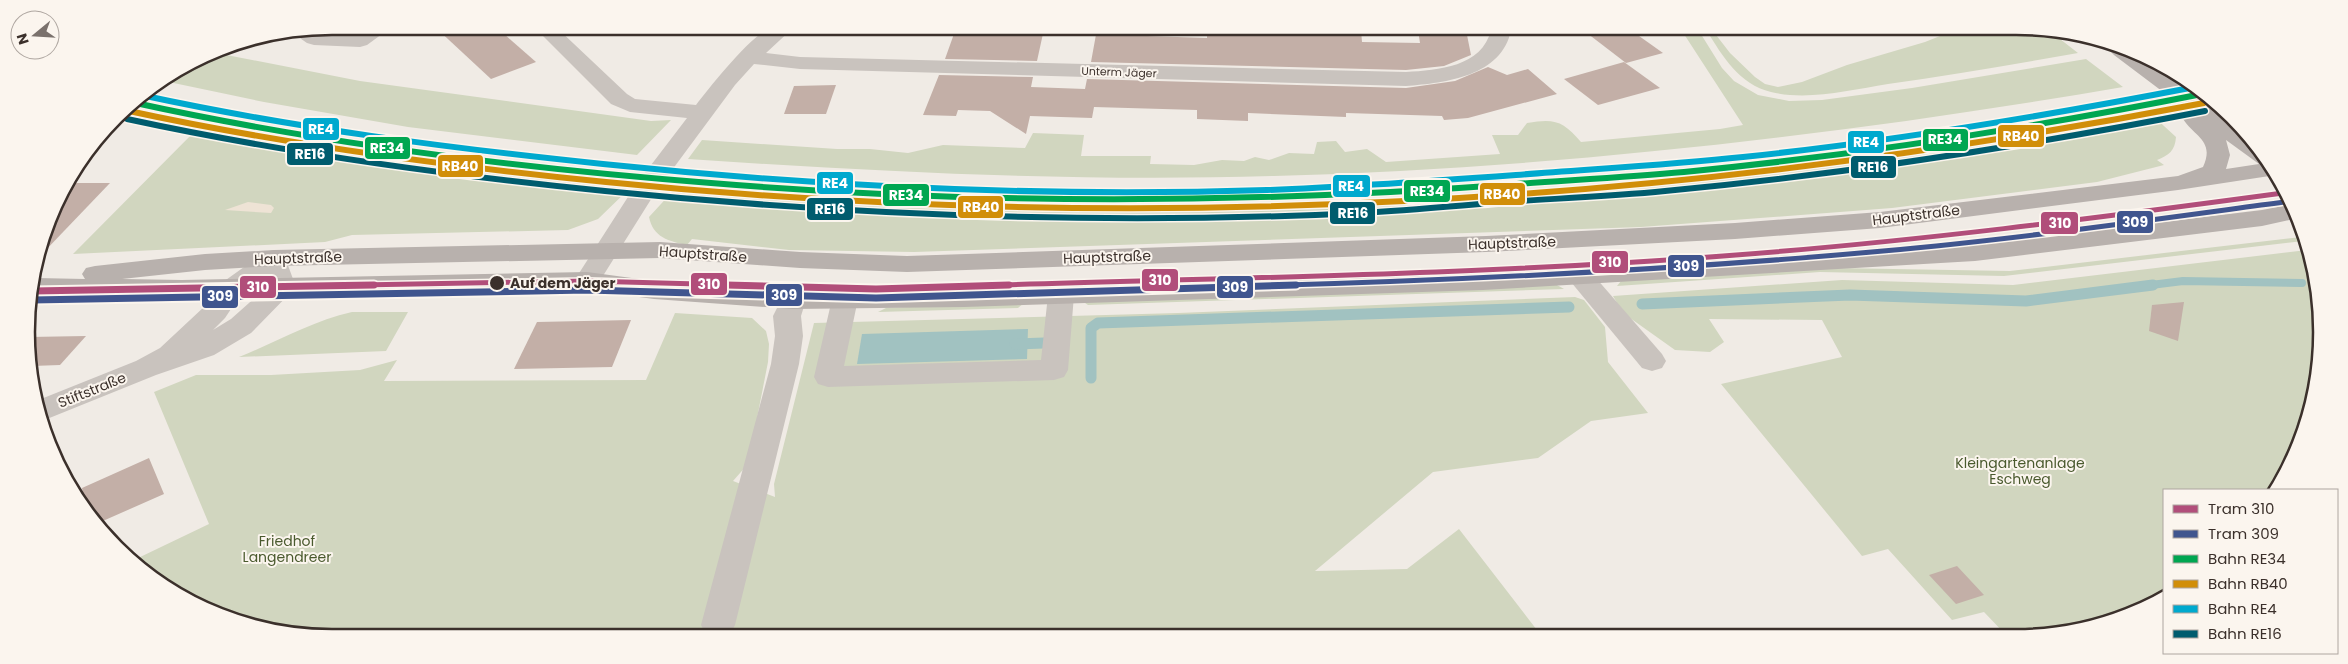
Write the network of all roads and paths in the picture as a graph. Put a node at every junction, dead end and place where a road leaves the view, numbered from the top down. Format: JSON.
{"nodes":[{"id":1,"x":370,"y":35,"type":"edge"},
{"id":2,"x":552,"y":35,"type":"edge"},
{"id":3,"x":774,"y":35,"type":"edge"},
{"id":4,"x":1501,"y":35,"type":"edge"},
{"id":5,"x":310,"y":36,"type":"edge"},
{"id":6,"x":749,"y":57,"type":"junction"},
{"id":7,"x":2131,"y":58,"type":"edge"},
{"id":8,"x":2176,"y":92,"type":"junction"},
{"id":9,"x":704,"y":113,"type":"junction"},
{"id":10,"x":2245,"y":142,"type":"edge"},
{"id":11,"x":2265,"y":170,"type":"edge"},
{"id":12,"x":2178,"y":183,"type":"junction"},
{"id":13,"x":2288,"y":213,"type":"edge"},
{"id":14,"x":604,"y":252,"type":"junction"},
{"id":15,"x":274,"y":258,"type":"junction"},
{"id":16,"x":1580,"y":276,"type":"junction"},
{"id":17,"x":40,"y":280,"type":"edge"},
{"id":18,"x":587,"y":281,"type":"junction"},
{"id":19,"x":39,"y":287,"type":"edge"},
{"id":20,"x":282,"y":287,"type":"junction"},
{"id":21,"x":232,"y":288,"type":"junction"},
{"id":22,"x":1061,"y":295,"type":"junction"},
{"id":23,"x":793,"y":300,"type":"junction"},
{"id":24,"x":845,"y":300,"type":"junction"},
{"id":25,"x":1652,"y":361,"type":"dead end"},
{"id":26,"x":146,"y":368,"type":"junction"},
{"id":27,"x":45,"y":409,"type":"edge"},
{"id":28,"x":718,"y":625,"type":"dead end"}],
"edges":[{"from":1,"to":5,"type":"street"},
{"from":2,"to":9,"type":"street"},
{"from":3,"to":6,"type":"street"},
{"from":4,"to":6,"type":"street","name":"Unterm Jäger"},
{"from":6,"to":9,"type":"street"},
{"from":7,"to":8,"type":"main road"},
{"from":8,"to":10,"type":"main road"},
{"from":8,"to":12,"type":"main road","name":"Hauptstraße"},
{"from":9,"to":14,"type":"street"},
{"from":11,"to":12,"type":"main road","name":"Hauptstraße"},
{"from":12,"to":14,"type":"main road","name":"Hauptstraße"},
{"from":13,"to":16,"type":"main road","name":"Hauptstraße"},
{"from":14,"to":15,"type":"main road","name":"Hauptstraße"},
{"from":14,"to":18,"type":"street"},
{"from":15,"to":17,"type":"main road","name":"Hauptstraße"},
{"from":15,"to":20,"type":"street"},
{"from":15,"to":21,"type":"street","name":"Stiftstraße"},
{"from":16,"to":22,"type":"main road","name":"Hauptstraße"},
{"from":16,"to":25,"type":"street"},
{"from":18,"to":20,"type":"main road","name":"Hauptstraße"},
{"from":18,"to":23,"type":"main road","name":"Hauptstraße"},
{"from":19,"to":21,"type":"main road","name":"Hauptstraße"},
{"from":20,"to":21,"type":"main road","name":"Hauptstraße"},
{"from":20,"to":26,"type":"street","name":"Stiftstraße"},
{"from":21,"to":26,"type":"street","name":"Stiftstraße"},
{"from":22,"to":24,"type":"main road","name":"Hauptstraße"},
{"from":22,"to":24,"type":"street"},
{"from":23,"to":24,"type":"main road","name":"Hauptstraße"},
{"from":23,"to":28,"type":"street"},
{"from":26,"to":27,"type":"street","name":"Stiftstraße"}]}
